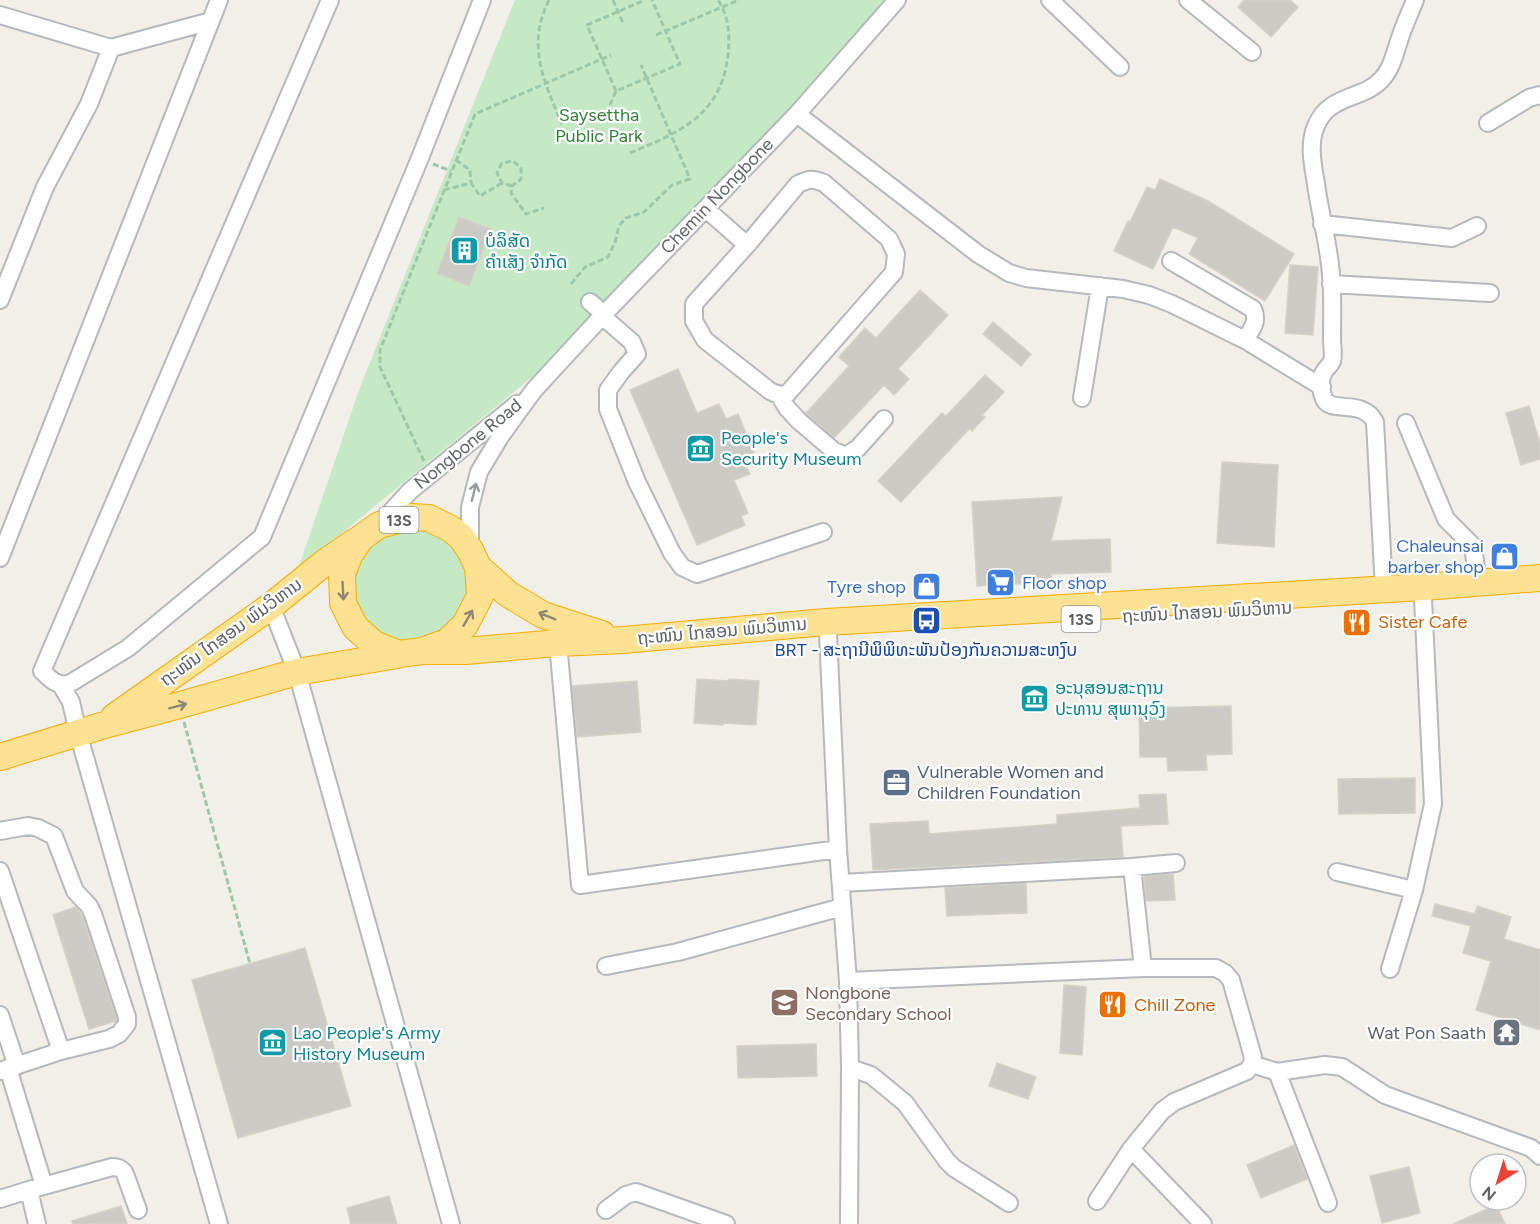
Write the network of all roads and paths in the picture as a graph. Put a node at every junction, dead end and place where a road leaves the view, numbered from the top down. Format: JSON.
{"nodes":[{"id":1,"x":219,"y":0,"type":"edge"},
{"id":2,"x":330,"y":0,"type":"edge"},
{"id":3,"x":482,"y":0,"type":"edge"},
{"id":4,"x":549,"y":0,"type":"edge"},
{"id":5,"x":613,"y":0,"type":"edge"},
{"id":6,"x":645,"y":0,"type":"edge"},
{"id":7,"x":652,"y":0,"type":"edge"},
{"id":8,"x":718,"y":0,"type":"edge"},
{"id":9,"x":740,"y":0,"type":"edge"},
{"id":10,"x":897,"y":0,"type":"edge"},
{"id":11,"x":1050,"y":0,"type":"edge"},
{"id":12,"x":1188,"y":0,"type":"edge"},
{"id":13,"x":1415,"y":0,"type":"edge"},
{"id":14,"x":723,"y":7,"type":"junction"},
{"id":15,"x":618,"y":12,"type":"junction"},
{"id":16,"x":0,"y":15,"type":"edge"},
{"id":17,"x":211,"y":21,"type":"junction"},
{"id":18,"x":623,"y":23,"type":"dead end"},
{"id":19,"x":665,"y":32,"type":"junction"},
{"id":20,"x":656,"y":35,"type":"dead end"},
{"id":21,"x":111,"y":48,"type":"junction"},
{"id":22,"x":1252,"y":52,"type":"dead end"},
{"id":23,"x":611,"y":55,"type":"dead end"},
{"id":24,"x":602,"y":59,"type":"junction"},
{"id":25,"x":641,"y":65,"type":"dead end"},
{"id":26,"x":1119,"y":67,"type":"dead end"},
{"id":27,"x":647,"y":78,"type":"junction"},
{"id":28,"x":545,"y":83,"type":"junction"},
{"id":29,"x":616,"y":91,"type":"junction"},
{"id":30,"x":1540,"y":94,"type":"edge"},
{"id":31,"x":610,"y":105,"type":"dead end"},
{"id":32,"x":797,"y":114,"type":"junction"},
{"id":33,"x":1488,"y":123,"type":"dead end"},
{"id":34,"x":562,"y":124,"type":"dead end"},
{"id":35,"x":672,"y":135,"type":"junction"},
{"id":36,"x":630,"y":153,"type":"dead end"},
{"id":37,"x":456,"y":160,"type":"junction"},
{"id":38,"x":471,"y":183,"type":"junction"},
{"id":39,"x":502,"y":183,"type":"junction"},
{"id":40,"x":512,"y":186,"type":"junction"},
{"id":41,"x":444,"y":190,"type":"junction"},
{"id":42,"x":544,"y":208,"type":"dead end"},
{"id":43,"x":706,"y":209,"type":"junction"},
{"id":44,"x":1322,"y":224,"type":"junction"},
{"id":45,"x":1477,"y":226,"type":"dead end"},
{"id":46,"x":747,"y":245,"type":"junction"},
{"id":47,"x":1172,"y":261,"type":"dead end"},
{"id":48,"x":571,"y":284,"type":"dead end"},
{"id":49,"x":1331,"y":284,"type":"junction"},
{"id":50,"x":1100,"y":286,"type":"junction"},
{"id":51,"x":1490,"y":293,"type":"dead end"},
{"id":52,"x":0,"y":300,"type":"edge"},
{"id":53,"x":590,"y":302,"type":"dead end"},
{"id":54,"x":603,"y":315,"type":"junction"},
{"id":55,"x":1245,"y":340,"type":"junction"},
{"id":56,"x":1322,"y":387,"type":"junction"},
{"id":57,"x":534,"y":390,"type":"junction"},
{"id":58,"x":779,"y":395,"type":"junction"},
{"id":59,"x":1082,"y":398,"type":"dead end"},
{"id":60,"x":884,"y":419,"type":"dead end"},
{"id":61,"x":1406,"y":423,"type":"dead end"},
{"id":62,"x":431,"y":473,"type":"junction"},
{"id":63,"x":370,"y":532,"type":"junction"},
{"id":64,"x":823,"y":532,"type":"dead end"},
{"id":65,"x":0,"y":558,"type":"edge"},
{"id":66,"x":474,"y":558,"type":"junction"},
{"id":67,"x":1540,"y":578,"type":"edge"},
{"id":68,"x":1478,"y":583,"type":"junction"},
{"id":69,"x":1384,"y":589,"type":"junction"},
{"id":70,"x":1540,"y":590,"type":"edge"},
{"id":71,"x":1423,"y":599,"type":"junction"},
{"id":72,"x":271,"y":606,"type":"junction"},
{"id":73,"x":828,"y":634,"type":"junction"},
{"id":74,"x":623,"y":640,"type":"junction"},
{"id":75,"x":558,"y":643,"type":"junction"},
{"id":76,"x":410,"y":653,"type":"junction"},
{"id":77,"x":297,"y":672,"type":"junction"},
{"id":78,"x":61,"y":685,"type":"junction"},
{"id":79,"x":180,"y":705,"type":"junction"},
{"id":80,"x":89,"y":729,"type":"junction"},
{"id":81,"x":0,"y":757,"type":"edge"},
{"id":82,"x":0,"y":831,"type":"edge"},
{"id":83,"x":838,"y":849,"type":"junction"},
{"id":84,"x":1176,"y":863,"type":"dead end"},
{"id":85,"x":1132,"y":867,"type":"junction"},
{"id":86,"x":0,"y":871,"type":"edge"},
{"id":87,"x":1336,"y":872,"type":"dead end"},
{"id":88,"x":841,"y":883,"type":"junction"},
{"id":89,"x":1414,"y":890,"type":"junction"},
{"id":90,"x":842,"y":907,"type":"junction"},
{"id":91,"x":250,"y":964,"type":"dead end"},
{"id":92,"x":606,"y":966,"type":"dead end"},
{"id":93,"x":1143,"y":968,"type":"junction"},
{"id":94,"x":1390,"y":969,"type":"dead end"},
{"id":95,"x":848,"y":981,"type":"junction"},
{"id":96,"x":0,"y":1015,"type":"edge"},
{"id":97,"x":61,"y":1051,"type":"junction"},
{"id":98,"x":1252,"y":1064,"type":"junction"},
{"id":99,"x":8,"y":1068,"type":"edge"},
{"id":100,"x":850,"y":1068,"type":"junction"},
{"id":101,"x":1277,"y":1072,"type":"junction"},
{"id":102,"x":1131,"y":1149,"type":"junction"},
{"id":103,"x":1540,"y":1156,"type":"edge"},
{"id":104,"x":37,"y":1188,"type":"junction"},
{"id":105,"x":0,"y":1199,"type":"edge"},
{"id":106,"x":1097,"y":1201,"type":"dead end"},
{"id":107,"x":1010,"y":1203,"type":"dead end"},
{"id":108,"x":1328,"y":1203,"type":"dead end"},
{"id":109,"x":138,"y":1210,"type":"dead end"},
{"id":110,"x":606,"y":1210,"type":"dead end"},
{"id":111,"x":37,"y":1224,"type":"edge"},
{"id":112,"x":219,"y":1224,"type":"edge"},
{"id":113,"x":451,"y":1224,"type":"edge"},
{"id":114,"x":726,"y":1224,"type":"edge"},
{"id":115,"x":849,"y":1224,"type":"edge"},
{"id":116,"x":1203,"y":1224,"type":"edge"}],
"edges":[{"from":1,"to":17,"type":"street"},
{"from":2,"to":78,"type":"street"},
{"from":3,"to":78,"type":"street"},
{"from":4,"to":28,"type":"path"},
{"from":5,"to":15,"type":"path"},
{"from":6,"to":15,"type":"path"},
{"from":7,"to":19,"type":"path"},
{"from":8,"to":14,"type":"path"},
{"from":9,"to":14,"type":"path"},
{"from":10,"to":32,"type":"street","name":"Chemin Nongbone"},
{"from":11,"to":26,"type":"street"},
{"from":12,"to":22,"type":"street"},
{"from":13,"to":44,"type":"street"},
{"from":14,"to":19,"type":"path"},
{"from":14,"to":35,"type":"path"},
{"from":15,"to":18,"type":"path"},
{"from":15,"to":24,"type":"path"},
{"from":16,"to":21,"type":"street"},
{"from":17,"to":21,"type":"street"},
{"from":17,"to":65,"type":"street"},
{"from":19,"to":20,"type":"path"},
{"from":19,"to":27,"type":"path"},
{"from":21,"to":52,"type":"street"},
{"from":23,"to":24,"type":"path"},
{"from":24,"to":28,"type":"path"},
{"from":24,"to":29,"type":"path"},
{"from":25,"to":27,"type":"path"},
{"from":27,"to":29,"type":"path"},
{"from":27,"to":35,"type":"path"},
{"from":28,"to":34,"type":"path"},
{"from":28,"to":37,"type":"path"},
{"from":29,"to":31,"type":"path"},
{"from":30,"to":33,"type":"street"},
{"from":32,"to":43,"type":"street","name":"Chemin Nongbone"},
{"from":32,"to":50,"type":"street"},
{"from":35,"to":36,"type":"path"},
{"from":35,"to":48,"type":"path"},
{"from":37,"to":38,"type":"path"},
{"from":37,"to":41,"type":"path"},
{"from":38,"to":39,"type":"path"},
{"from":38,"to":41,"type":"path"},
{"from":39,"to":40,"type":"path"},
{"from":39,"to":40,"type":"path"},
{"from":40,"to":42,"type":"path"},
{"from":41,"to":62,"type":"path"},
{"from":43,"to":46,"type":"street"},
{"from":43,"to":54,"type":"street","name":"Chemin Nongbone"},
{"from":44,"to":45,"type":"street"},
{"from":44,"to":49,"type":"street"},
{"from":46,"to":58,"type":"street"},
{"from":46,"to":58,"type":"street"},
{"from":47,"to":55,"type":"street"},
{"from":49,"to":51,"type":"street"},
{"from":49,"to":56,"type":"street"},
{"from":50,"to":55,"type":"street"},
{"from":50,"to":59,"type":"street"},
{"from":53,"to":54,"type":"street"},
{"from":54,"to":57,"type":"street","name":"Chemin Nongbone"},
{"from":54,"to":64,"type":"street"},
{"from":55,"to":56,"type":"street"},
{"from":56,"to":69,"type":"street"},
{"from":57,"to":62,"type":"street","name":"Nongbone Road"},
{"from":66,"to":57,"type":"street","one_way":true},
{"from":58,"to":60,"type":"street"},
{"from":61,"to":68,"type":"street"},
{"from":62,"to":63,"type":"street","name":"Nongbone Road"},
{"from":63,"to":66,"type":"highway","number":"13S"},
{"from":63,"to":72,"type":"highway","name":"ຖະໜົນ ໄກສອນ ພົມວິຫານ","number":"13S"},
{"from":63,"to":76,"type":"highway","number":"13S","one_way":true},
{"from":74,"to":66,"type":"highway","name":"ຖະໜົນ ໄກສອນ ພົມວິຫານ","number":"13S","one_way":true},
{"from":76,"to":66,"type":"highway","number":"13S","one_way":true},
{"from":67,"to":68,"type":"highway","name":"ຖະໜົນ ໄກສອນ ພົມວິຫານ","number":"13S"},
{"from":68,"to":69,"type":"highway","name":"ຖະໜົນ ໄກສອນ ພົມວິຫານ","number":"13S"},
{"from":69,"to":74,"type":"highway","name":"ຖະໜົນ ໄກສອນ ພົມວິຫານ","number":"13S"},
{"from":70,"to":71,"type":"highway","name":"ຖະໜົນ ໄກສອນ ພົມວິຫານ","number":"13S"},
{"from":71,"to":73,"type":"highway","name":"ຖະໜົນ ໄກສອນ ພົມວິຫານ","number":"13S"},
{"from":71,"to":89,"type":"street"},
{"from":72,"to":77,"type":"street"},
{"from":72,"to":80,"type":"highway","name":"ຖະໜົນ ໄກສອນ ພົມວິຫານ","number":"13S"},
{"from":73,"to":74,"type":"highway","name":"ຖະໜົນ ໄກສອນ ພົມວິຫານ","number":"13S"},
{"from":73,"to":83,"type":"street"},
{"from":74,"to":75,"type":"highway","name":"ຖະໜົນ ໄກສອນ ພົມວິຫານ","number":"13S"},
{"from":75,"to":76,"type":"highway","name":"ຖະໜົນ ໄກສອນ ພົມວິຫານ","number":"13S"},
{"from":75,"to":83,"type":"street"},
{"from":76,"to":77,"type":"highway","name":"ຖະໜົນ ໄກສອນ ພົມວິຫານ","number":"13S"},
{"from":77,"to":79,"type":"highway","name":"ຖະໜົນ ໄກສອນ ພົມວິຫານ","number":"13S"},
{"from":77,"to":113,"type":"street"},
{"from":78,"to":80,"type":"street"},
{"from":80,"to":79,"type":"highway","name":"ຖະໜົນ ໄກສອນ ພົມວິຫານ","number":"13S","one_way":true},
{"from":79,"to":91,"type":"path"},
{"from":80,"to":81,"type":"highway","name":"ຖະໜົນ ໄກສອນ ພົມວິຫານ","number":"13S"},
{"from":80,"to":112,"type":"street"},
{"from":82,"to":97,"type":"street"},
{"from":83,"to":88,"type":"street"},
{"from":84,"to":85,"type":"street"},
{"from":85,"to":88,"type":"street"},
{"from":85,"to":93,"type":"street"},
{"from":86,"to":97,"type":"street"},
{"from":87,"to":89,"type":"street"},
{"from":88,"to":90,"type":"street"},
{"from":89,"to":94,"type":"street"},
{"from":90,"to":92,"type":"street"},
{"from":90,"to":95,"type":"street"},
{"from":93,"to":95,"type":"street"},
{"from":93,"to":98,"type":"street"},
{"from":95,"to":100,"type":"street"},
{"from":96,"to":99,"type":"street"},
{"from":97,"to":99,"type":"street"},
{"from":98,"to":101,"type":"street"},
{"from":98,"to":102,"type":"street"},
{"from":99,"to":104,"type":"street"},
{"from":100,"to":107,"type":"street"},
{"from":100,"to":115,"type":"street"},
{"from":101,"to":103,"type":"street"},
{"from":101,"to":108,"type":"street"},
{"from":102,"to":106,"type":"street"},
{"from":102,"to":116,"type":"street"},
{"from":104,"to":105,"type":"street"},
{"from":104,"to":109,"type":"street"},
{"from":104,"to":111,"type":"street"},
{"from":110,"to":114,"type":"street"}]}
